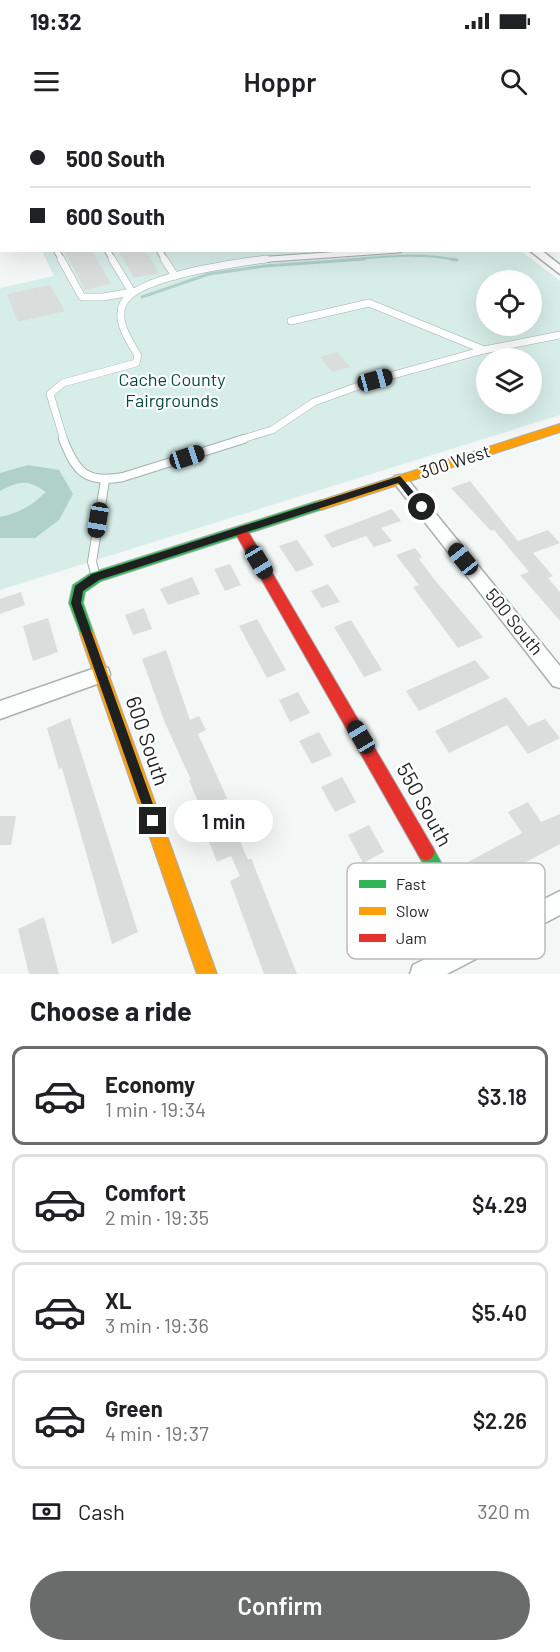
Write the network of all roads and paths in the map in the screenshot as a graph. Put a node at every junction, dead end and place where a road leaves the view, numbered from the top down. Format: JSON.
{"nodes":[{"id":1,"x":57,"y":252,"type":"edge"},
{"id":2,"x":108,"y":252,"type":"edge"},
{"id":3,"x":160,"y":252,"type":"edge"},
{"id":4,"x":367,"y":252,"type":"edge"},
{"id":5,"x":536,"y":252,"type":"edge"},
{"id":6,"x":560,"y":271,"type":"edge"},
{"id":7,"x":175,"y":276,"type":"junction"},
{"id":8,"x":132,"y":292,"type":"junction"},
{"id":9,"x":291,"y":321,"type":"dead end"},
{"id":10,"x":560,"y":335,"type":"edge"},
{"id":11,"x":479,"y":348,"type":"edge"},
{"id":12,"x":494,"y":348,"type":"edge"},
{"id":13,"x":476,"y":352,"type":"edge"},
{"id":14,"x":560,"y":428,"type":"edge"},
{"id":15,"x":105,"y":480,"type":"junction"},
{"id":16,"x":400,"y":480,"type":"junction"},
{"id":17,"x":241,"y":531,"type":"junction"},
{"id":18,"x":96,"y":577,"type":"junction"},
{"id":19,"x":78,"y":589,"type":"joint"},
{"id":20,"x":101,"y":674,"type":"junction"},
{"id":21,"x":560,"y":680,"type":"edge"},
{"id":22,"x":0,"y":710,"type":"edge"},
{"id":23,"x":432,"y":863,"type":"edge"},
{"id":24,"x":560,"y":903,"type":"edge"},
{"id":25,"x":545,"y":911,"type":"edge"},
{"id":26,"x":451,"y":959,"type":"edge"},
{"id":27,"x":207,"y":974,"type":"edge"},
{"id":28,"x":422,"y":974,"type":"edge"}],
"edges":[{"from":1,"to":8,"type":"lane"},
{"from":2,"to":8,"type":"lane"},
{"from":3,"to":7,"type":"lane"},
{"from":4,"to":7,"type":"lane"},
{"from":5,"to":6,"type":"street"},
{"from":7,"to":8,"type":"lane"},
{"from":8,"to":15,"type":"lane"},
{"from":9,"to":11,"type":"lane"},
{"from":10,"to":12,"type":"lane"},
{"from":13,"to":15,"type":"lane"},
{"from":14,"to":16,"type":"street","name":"300 West"},
{"from":15,"to":18,"type":"lane"},
{"from":16,"to":17,"type":"street","name":"300 West"},
{"from":16,"to":21,"type":"street","name":"500 South"},
{"from":17,"to":18,"type":"street","name":"300 West"},
{"from":17,"to":23,"type":"street","name":"550 South"},
{"from":18,"to":19,"type":"street","name":"300 West"},
{"from":19,"to":20,"type":"street","name":"600 South"},
{"from":20,"to":22,"type":"street"},
{"from":20,"to":27,"type":"street","name":"600 South"},
{"from":24,"to":25,"type":"street"},
{"from":26,"to":28,"type":"street"}]}
